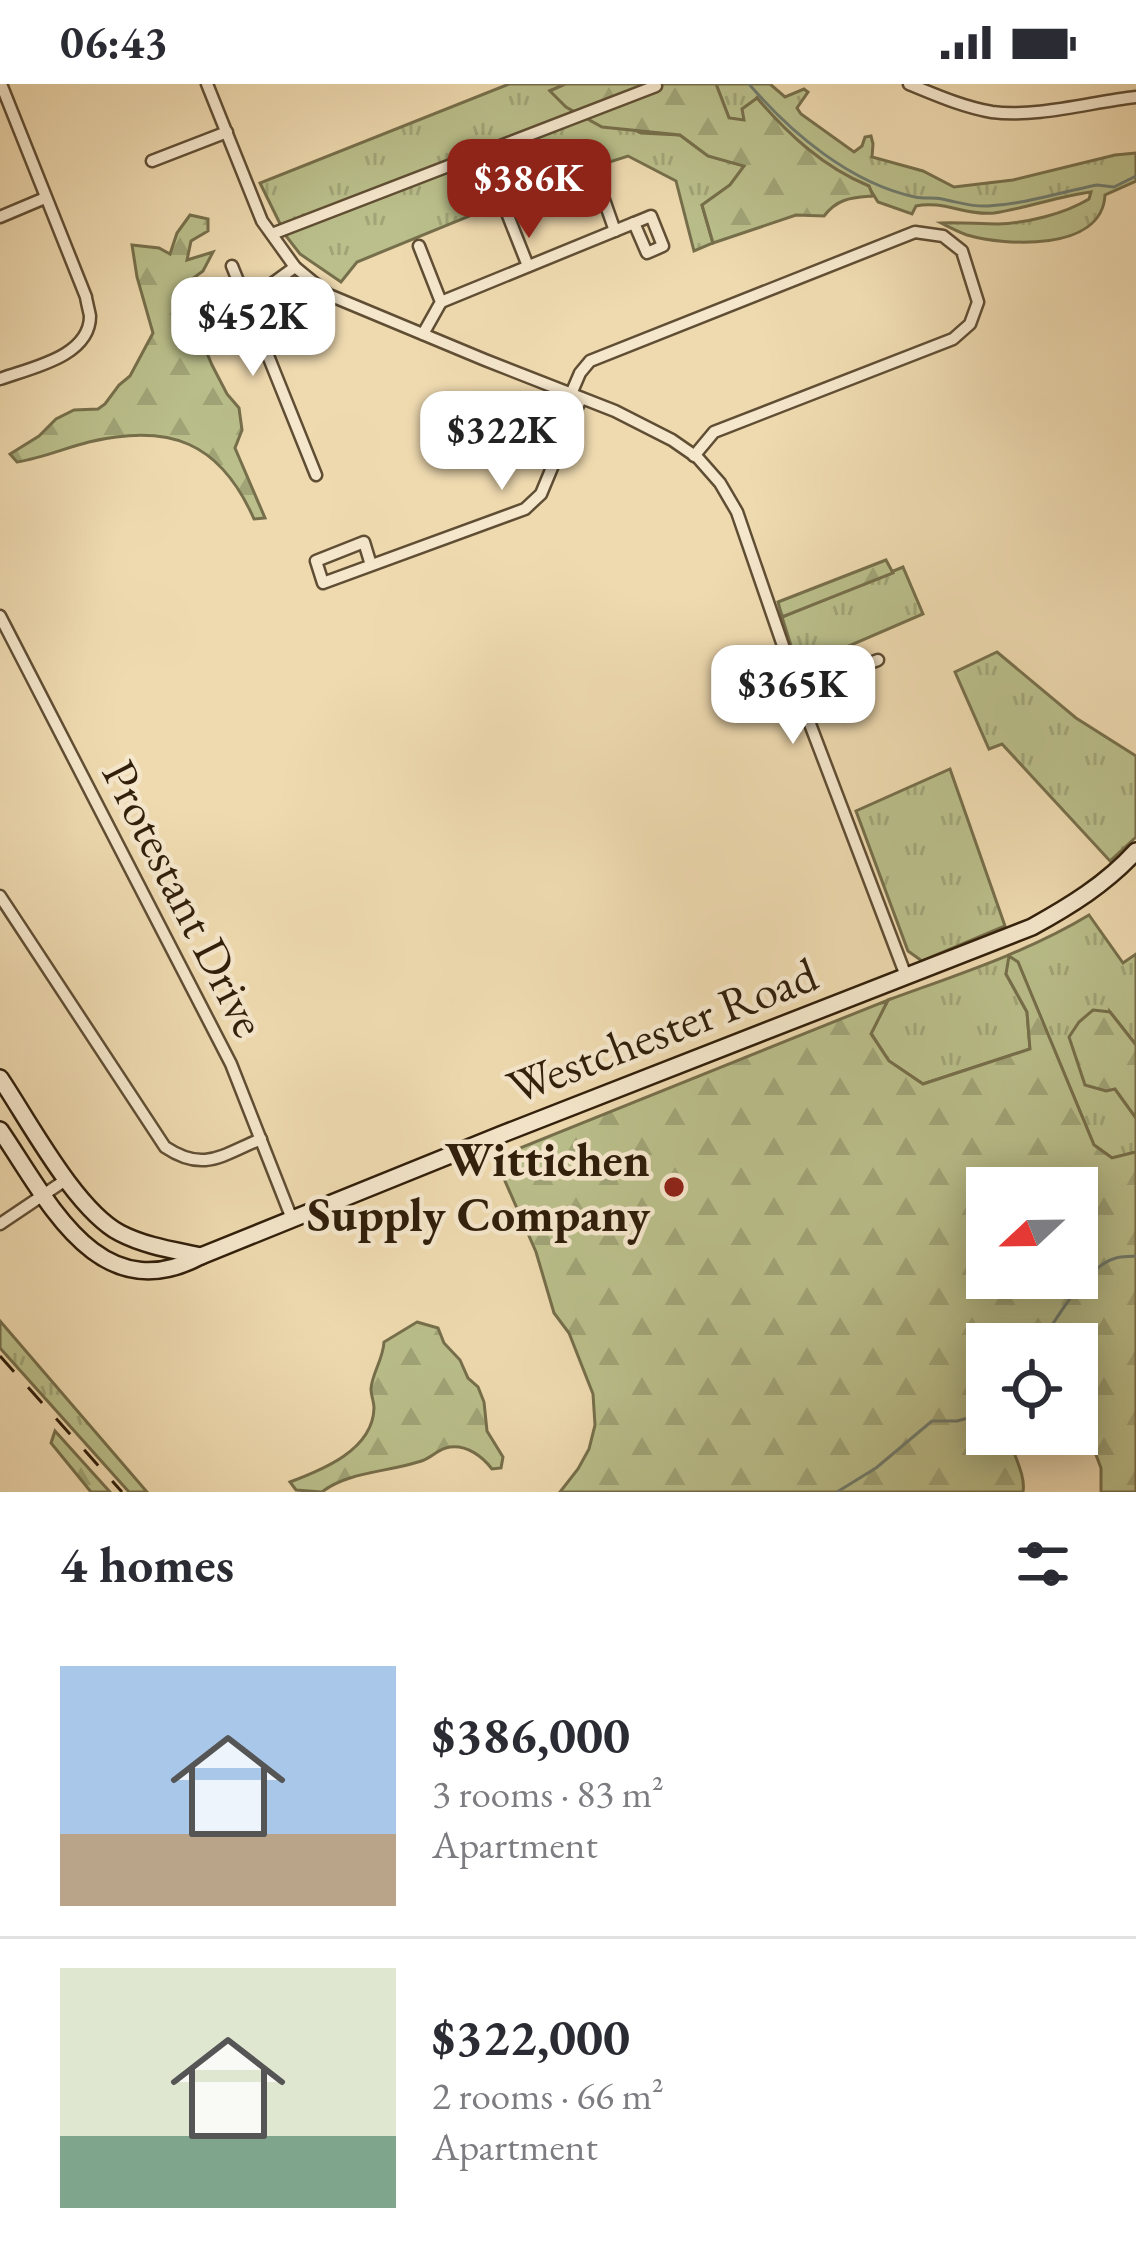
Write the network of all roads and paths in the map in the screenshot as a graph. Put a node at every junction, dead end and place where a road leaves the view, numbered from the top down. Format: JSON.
{"nodes":[{"id":1,"x":1,"y":84,"type":"edge"},
{"id":2,"x":206,"y":84,"type":"edge"},
{"id":3,"x":909,"y":84,"type":"edge"},
{"id":4,"x":1104,"y":84,"type":"edge"},
{"id":5,"x":656,"y":86,"type":"edge"},
{"id":6,"x":1136,"y":97,"type":"edge"},
{"id":7,"x":1107,"y":100,"type":"junction"},
{"id":8,"x":226,"y":132,"type":"junction"},
{"id":9,"x":152,"y":161,"type":"dead end"},
{"id":10,"x":596,"y":177,"type":"dead end"},
{"id":11,"x":45,"y":197,"type":"junction"},
{"id":12,"x":506,"y":213,"type":"dead end"},
{"id":13,"x":0,"y":217,"type":"edge"},
{"id":14,"x":634,"y":223,"type":"dead end"},
{"id":15,"x":615,"y":231,"type":"junction"},
{"id":16,"x":272,"y":235,"type":"junction"},
{"id":17,"x":419,"y":246,"type":"dead end"},
{"id":18,"x":232,"y":266,"type":"dead end"},
{"id":19,"x":528,"y":266,"type":"junction"},
{"id":20,"x":295,"y":267,"type":"junction"},
{"id":21,"x":247,"y":302,"type":"junction"},
{"id":22,"x":441,"y":302,"type":"junction"},
{"id":23,"x":423,"y":334,"type":"junction"},
{"id":24,"x":0,"y":379,"type":"edge"},
{"id":25,"x":576,"y":396,"type":"junction"},
{"id":26,"x":694,"y":456,"type":"junction"},
{"id":27,"x":316,"y":476,"type":"dead end"},
{"id":28,"x":371,"y":565,"type":"junction"},
{"id":29,"x":0,"y":616,"type":"edge"},
{"id":30,"x":878,"y":660,"type":"dead end"},
{"id":31,"x":798,"y":690,"type":"junction"},
{"id":32,"x":1136,"y":851,"type":"edge"},
{"id":33,"x":0,"y":896,"type":"edge"},
{"id":34,"x":906,"y":976,"type":"junction"},
{"id":35,"x":0,"y":1078,"type":"edge"},
{"id":36,"x":0,"y":1130,"type":"edge"},
{"id":37,"x":261,"y":1139,"type":"junction"},
{"id":38,"x":67,"y":1179,"type":"junction"},
{"id":39,"x":44,"y":1194,"type":"junction"},
{"id":40,"x":292,"y":1219,"type":"junction"},
{"id":41,"x":0,"y":1224,"type":"edge"},
{"id":42,"x":201,"y":1256,"type":"junction"}],
"edges":[{"from":1,"to":11,"type":"street"},
{"from":2,"to":8,"type":"street"},
{"from":3,"to":7,"type":"street"},
{"from":4,"to":7,"type":"street"},
{"from":5,"to":16,"type":"street"},
{"from":6,"to":7,"type":"street"},
{"from":8,"to":9,"type":"street"},
{"from":8,"to":16,"type":"street"},
{"from":10,"to":15,"type":"street"},
{"from":11,"to":13,"type":"street"},
{"from":11,"to":24,"type":"street"},
{"from":12,"to":19,"type":"street"},
{"from":14,"to":15,"type":"street"},
{"from":15,"to":19,"type":"street"},
{"from":16,"to":20,"type":"street"},
{"from":17,"to":22,"type":"street"},
{"from":18,"to":21,"type":"street"},
{"from":19,"to":22,"type":"street"},
{"from":20,"to":21,"type":"street"},
{"from":20,"to":23,"type":"street"},
{"from":21,"to":27,"type":"street"},
{"from":22,"to":23,"type":"street"},
{"from":23,"to":25,"type":"street"},
{"from":25,"to":26,"type":"street"},
{"from":25,"to":26,"type":"street"},
{"from":25,"to":28,"type":"street"},
{"from":26,"to":31,"type":"street"},
{"from":28,"to":28,"type":"street"},
{"from":29,"to":37,"type":"street","name":"Protestant Drive"},
{"from":30,"to":31,"type":"street"},
{"from":31,"to":34,"type":"street"},
{"from":32,"to":34,"type":"street","name":"Westchester Road"},
{"from":33,"to":37,"type":"street"},
{"from":34,"to":40,"type":"street","name":"Westchester Road"},
{"from":35,"to":38,"type":"street"},
{"from":36,"to":39,"type":"street","name":"Westchester Road"},
{"from":37,"to":40,"type":"street","name":"Protestant Drive"},
{"from":38,"to":39,"type":"street"},
{"from":38,"to":42,"type":"street"},
{"from":39,"to":41,"type":"street"},
{"from":39,"to":42,"type":"street","name":"Westchester Road"},
{"from":40,"to":42,"type":"street","name":"Westchester Road"}]}
